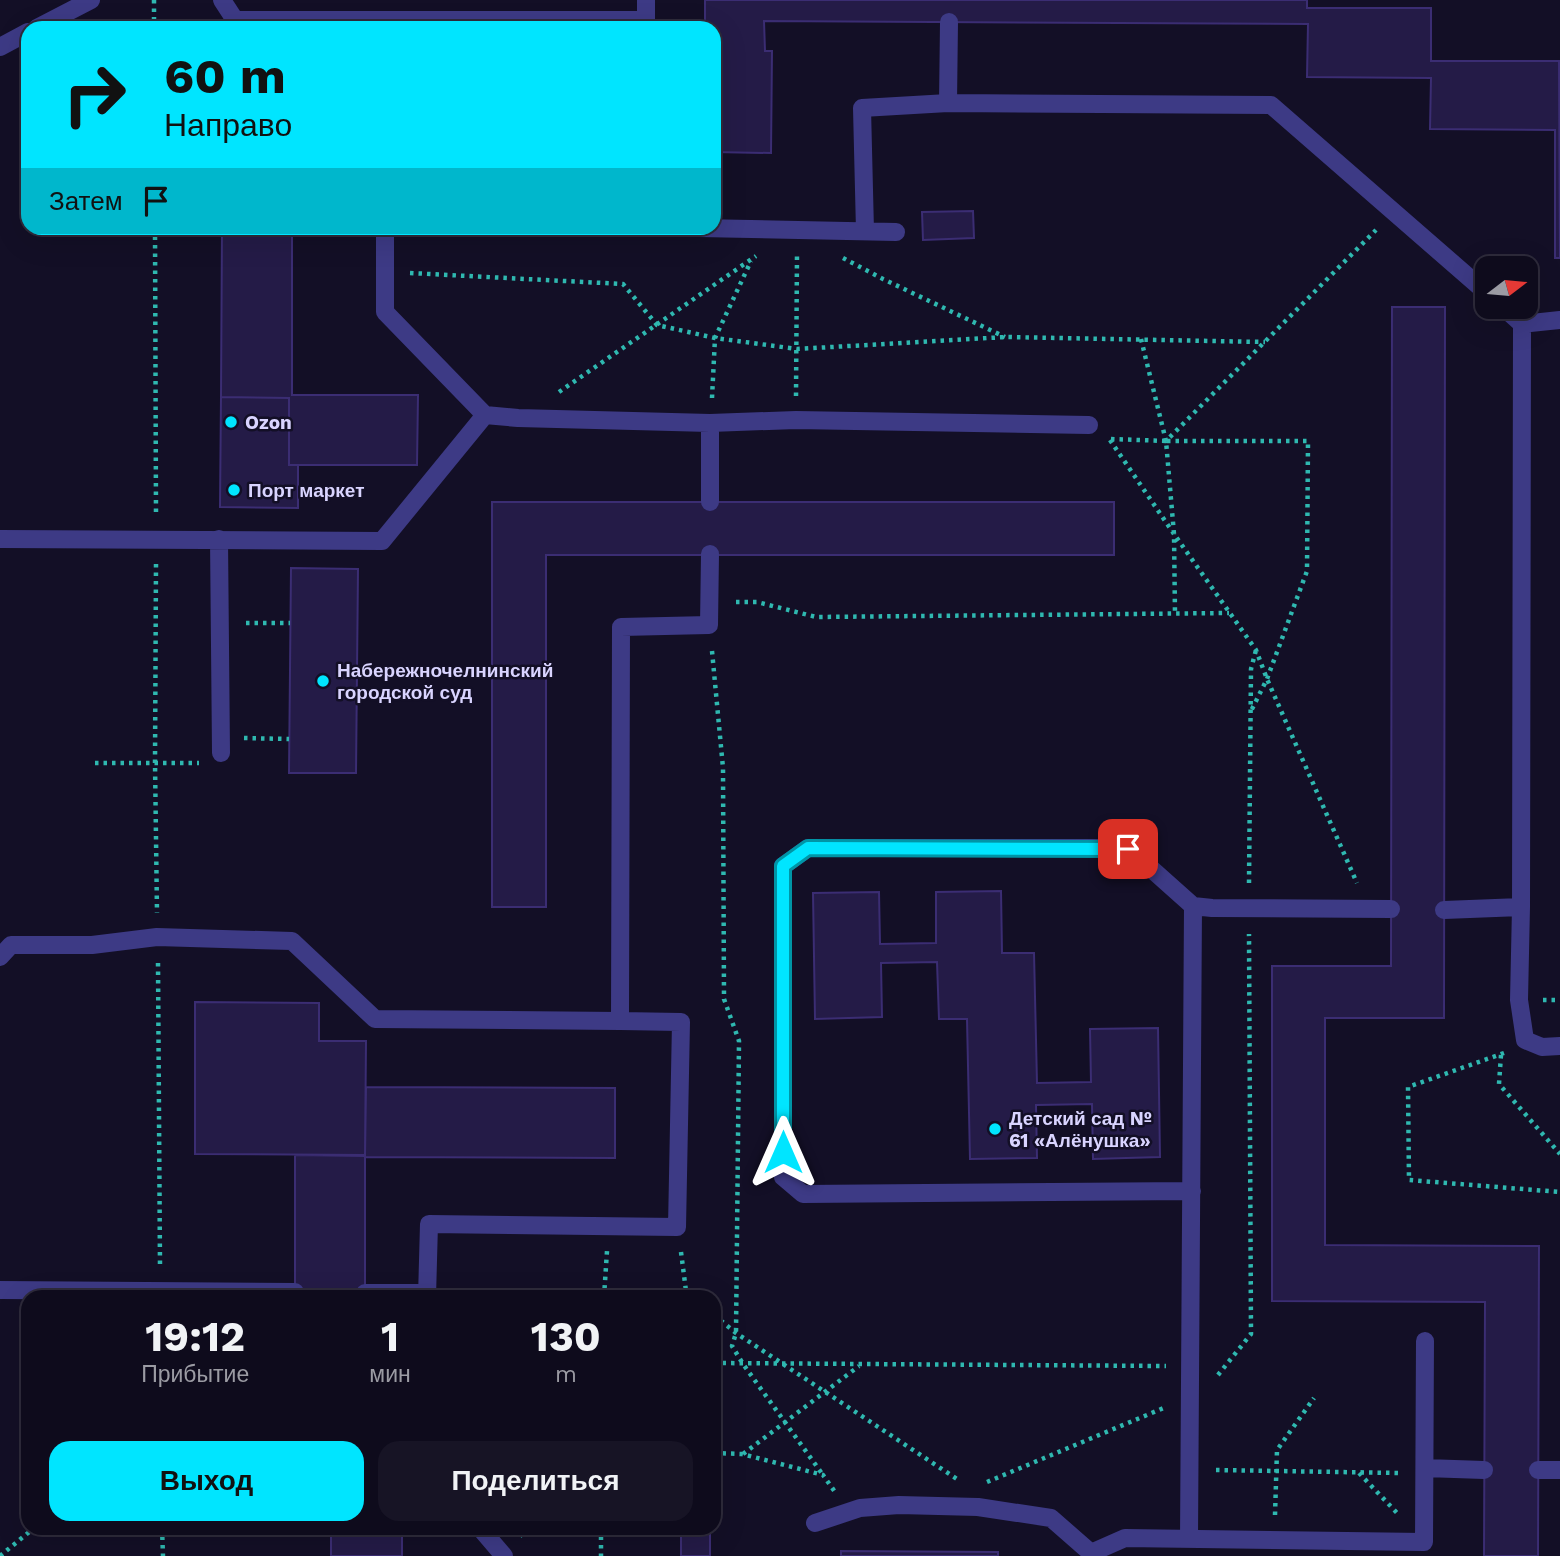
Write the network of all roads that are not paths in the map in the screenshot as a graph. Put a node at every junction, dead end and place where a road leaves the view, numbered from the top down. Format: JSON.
{"nodes":[{"id":1,"x":91,"y":0,"type":"edge"},
{"id":2,"x":222,"y":0,"type":"edge"},
{"id":3,"x":646,"y":0,"type":"edge"},
{"id":4,"x":50,"y":21,"type":"edge"},
{"id":5,"x":949,"y":22,"type":"dead end"},
{"id":6,"x":21,"y":36,"type":"edge"},
{"id":7,"x":0,"y":47,"type":"edge"},
{"id":8,"x":948,"y":103,"type":"junction"},
{"id":9,"x":721,"y":228,"type":"edge"},
{"id":10,"x":865,"y":231,"type":"junction"},
{"id":11,"x":896,"y":232,"type":"dead end"},
{"id":12,"x":385,"y":235,"type":"edge"},
{"id":13,"x":1475,"y":283,"type":"edge"},
{"id":14,"x":1516,"y":319,"type":"edge"},
{"id":15,"x":1560,"y":320,"type":"edge"},
{"id":16,"x":1522,"y":324,"type":"junction"},
{"id":17,"x":485,"y":415,"type":"junction"},
{"id":18,"x":710,"y":423,"type":"junction"},
{"id":19,"x":1089,"y":425,"type":"dead end"},
{"id":20,"x":710,"y":502,"type":"dead end"},
{"id":21,"x":0,"y":539,"type":"edge"},
{"id":22,"x":219,"y":539,"type":"junction"},
{"id":23,"x":710,"y":554,"type":"dead end"},
{"id":24,"x":216,"y":751,"type":"road end"},
{"id":25,"x":1193,"y":906,"type":"junction"},
{"id":26,"x":1521,"y":908,"type":"junction"},
{"id":27,"x":1391,"y":909,"type":"dead end"},
{"id":28,"x":1444,"y":910,"type":"dead end"},
{"id":29,"x":0,"y":957,"type":"edge"},
{"id":30,"x":620,"y":1021,"type":"junction"},
{"id":31,"x":1560,"y":1046,"type":"edge"},
{"id":32,"x":1192,"y":1191,"type":"junction"},
{"id":33,"x":0,"y":1290,"type":"edge"},
{"id":34,"x":21,"y":1290,"type":"edge"},
{"id":35,"x":427,"y":1290,"type":"edge"},
{"id":36,"x":1426,"y":1340,"type":"dead end"},
{"id":37,"x":1484,"y":1470,"type":"dead end"},
{"id":38,"x":1538,"y":1470,"type":"dead end"},
{"id":39,"x":1560,"y":1470,"type":"edge"},
{"id":40,"x":1424,"y":1471,"type":"junction"},
{"id":41,"x":815,"y":1523,"type":"dead end"},
{"id":42,"x":486,"y":1535,"type":"edge"},
{"id":43,"x":1189,"y":1539,"type":"junction"},
{"id":44,"x":1091,"y":1554,"type":"edge"},
{"id":45,"x":503,"y":1556,"type":"edge"}],
"edges":[{"from":1,"to":4,"type":"lane"},
{"from":2,"to":3,"type":"lane"},
{"from":5,"to":8,"type":"lane"},
{"from":6,"to":7,"type":"lane"},
{"from":8,"to":10,"type":"lane"},
{"from":8,"to":13,"type":"lane"},
{"from":9,"to":10,"type":"lane"},
{"from":10,"to":11,"type":"lane"},
{"from":12,"to":17,"type":"lane"},
{"from":14,"to":16,"type":"lane"},
{"from":15,"to":16,"type":"lane"},
{"from":16,"to":26,"type":"lane"},
{"from":17,"to":18,"type":"lane"},
{"from":17,"to":22,"type":"lane"},
{"from":18,"to":19,"type":"lane"},
{"from":18,"to":20,"type":"lane"},
{"from":21,"to":22,"type":"lane"},
{"from":22,"to":24,"type":"lane"},
{"from":23,"to":30,"type":"lane"},
{"from":25,"to":27,"type":"lane"},
{"from":25,"to":32,"type":"lane"},
{"from":25,"to":32,"type":"lane"},
{"from":26,"to":28,"type":"lane"},
{"from":26,"to":31,"type":"lane"},
{"from":29,"to":30,"type":"lane"},
{"from":30,"to":35,"type":"lane"},
{"from":32,"to":43,"type":"lane"},
{"from":33,"to":34,"type":"lane"},
{"from":36,"to":40,"type":"lane"},
{"from":37,"to":40,"type":"lane"},
{"from":38,"to":39,"type":"lane"},
{"from":40,"to":43,"type":"lane"},
{"from":41,"to":44,"type":"lane"},
{"from":42,"to":45,"type":"lane"},
{"from":43,"to":44,"type":"lane"}]}
